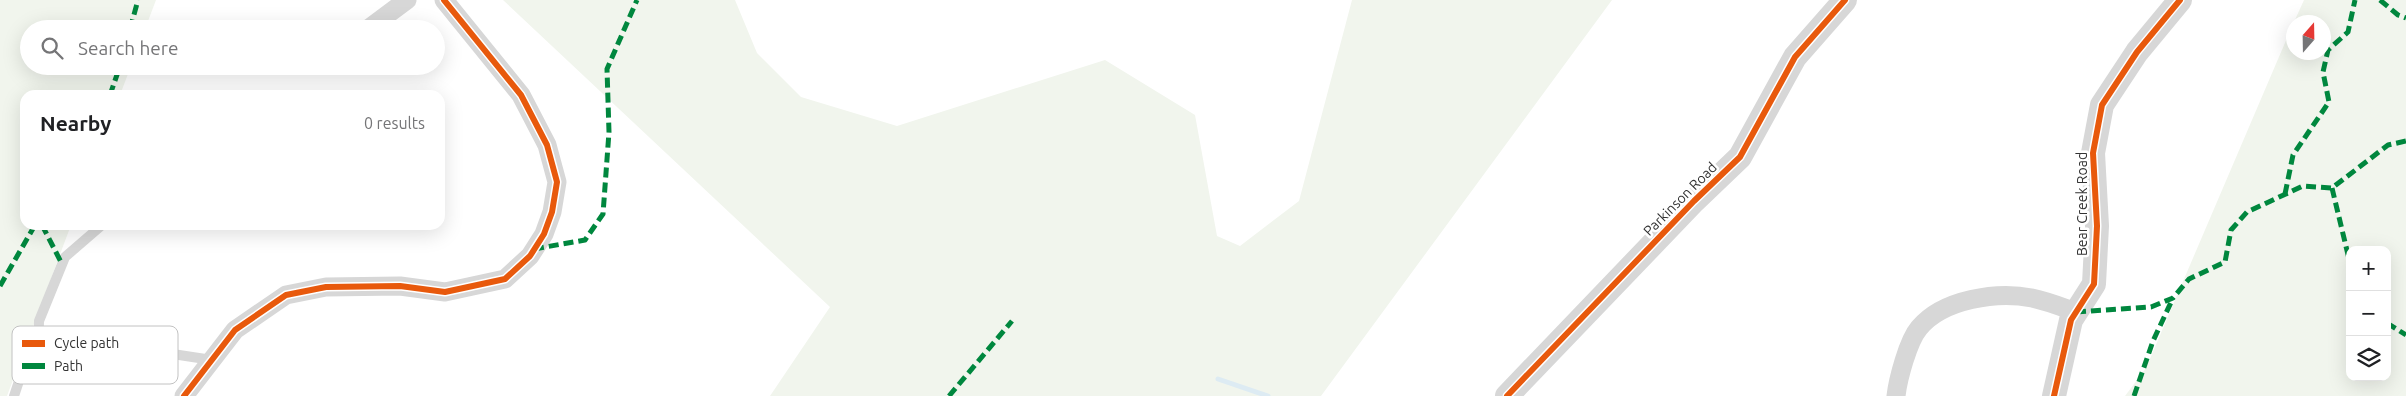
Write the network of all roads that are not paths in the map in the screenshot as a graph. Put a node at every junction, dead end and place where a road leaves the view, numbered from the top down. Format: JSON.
{"nodes":[{"id":1,"x":407,"y":0,"type":"edge"},
{"id":2,"x":444,"y":0,"type":"edge"},
{"id":3,"x":1845,"y":0,"type":"edge"},
{"id":4,"x":2180,"y":0,"type":"edge"},
{"id":5,"x":380,"y":20,"type":"edge"},
{"id":6,"x":96,"y":230,"type":"edge"},
{"id":7,"x":2076,"y":312,"type":"junction"},
{"id":8,"x":39,"y":326,"type":"edge"},
{"id":9,"x":178,"y":355,"type":"edge"},
{"id":10,"x":212,"y":360,"type":"junction"},
{"id":11,"x":18,"y":384,"type":"edge"},
{"id":12,"x":14,"y":396,"type":"edge"},
{"id":13,"x":184,"y":396,"type":"edge"},
{"id":14,"x":1507,"y":396,"type":"edge"},
{"id":15,"x":1896,"y":396,"type":"edge"},
{"id":16,"x":2054,"y":396,"type":"edge"}],
"edges":[{"from":1,"to":5,"type":"street"},
{"from":2,"to":10,"type":"street"},
{"from":3,"to":14,"type":"street","name":"Parkinson Road"},
{"from":4,"to":7,"type":"street","name":"Bear Creek Road"},
{"from":6,"to":8,"type":"lane"},
{"from":7,"to":15,"type":"street"},
{"from":7,"to":16,"type":"street","name":"Bear Creek Road"},
{"from":9,"to":10,"type":"lane"},
{"from":10,"to":13,"type":"street"},
{"from":11,"to":12,"type":"lane"}]}
